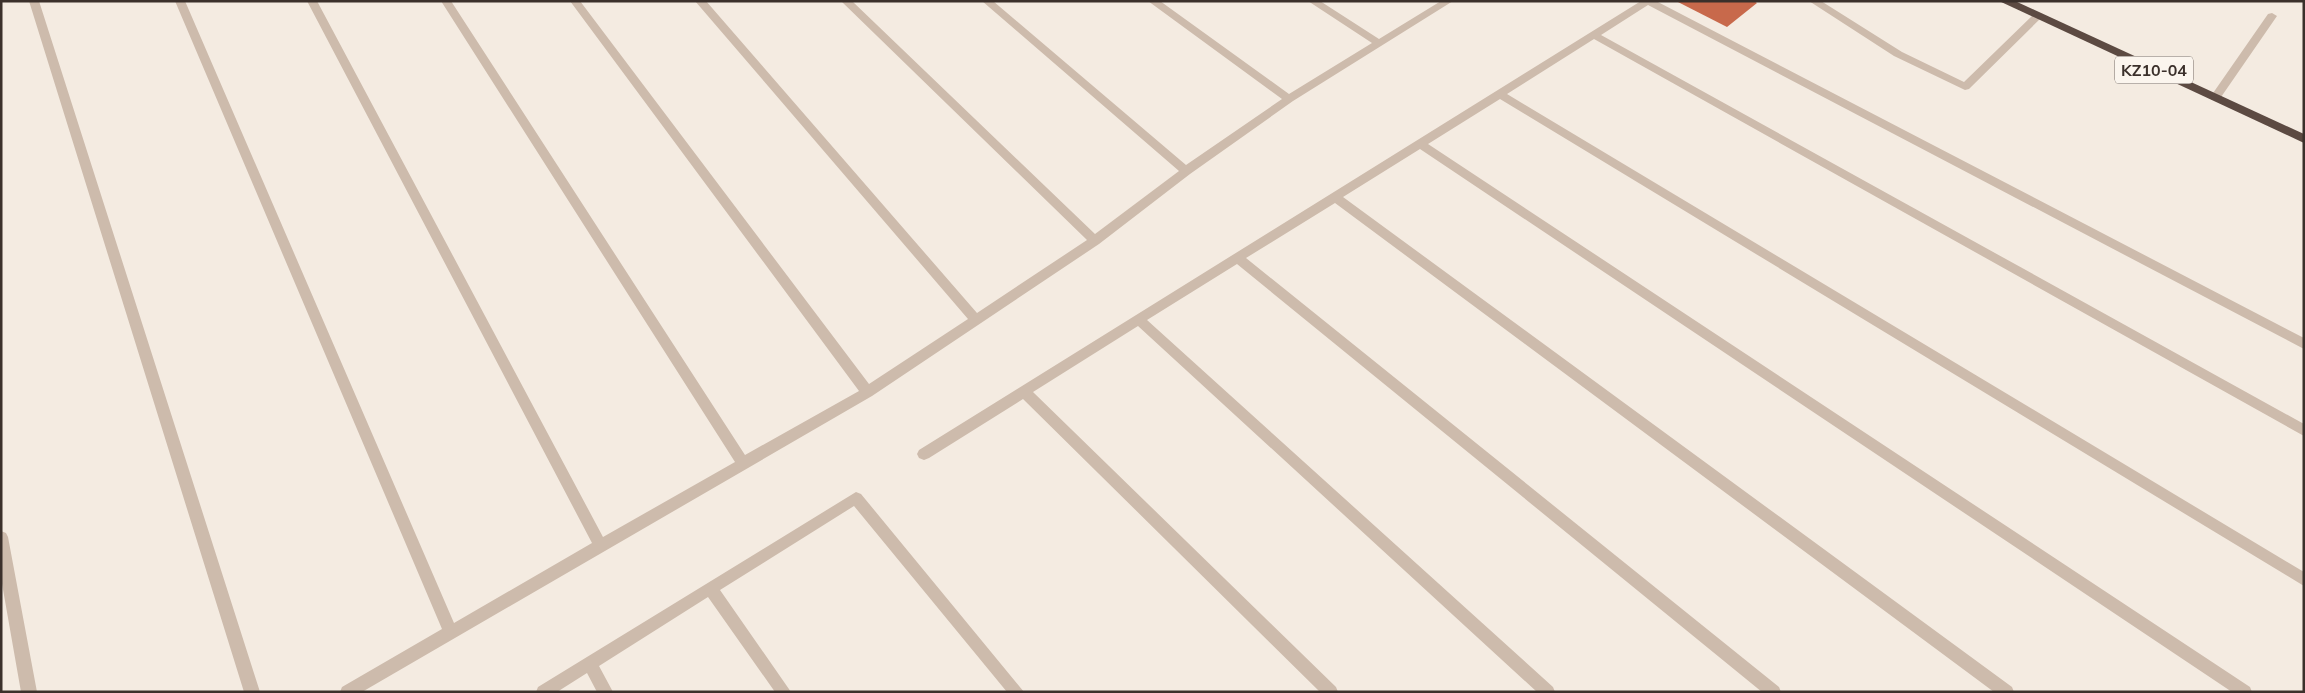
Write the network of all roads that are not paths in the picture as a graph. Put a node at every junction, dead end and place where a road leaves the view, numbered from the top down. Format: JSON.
{"nodes":[{"id":1,"x":34,"y":1,"type":"edge"},
{"id":2,"x":180,"y":1,"type":"edge"},
{"id":3,"x":312,"y":1,"type":"edge"},
{"id":4,"x":446,"y":1,"type":"edge"},
{"id":5,"x":575,"y":1,"type":"edge"},
{"id":6,"x":700,"y":1,"type":"edge"},
{"id":7,"x":846,"y":1,"type":"edge"},
{"id":8,"x":986,"y":1,"type":"edge"},
{"id":9,"x":1153,"y":1,"type":"edge"},
{"id":10,"x":1313,"y":1,"type":"edge"},
{"id":11,"x":1448,"y":1,"type":"edge"},
{"id":12,"x":1814,"y":1,"type":"edge"},
{"id":13,"x":2005,"y":1,"type":"edge"},
{"id":14,"x":2038,"y":16,"type":"junction"},
{"id":15,"x":2272,"y":16,"type":"dead end"},
{"id":16,"x":1594,"y":35,"type":"junction"},
{"id":17,"x":1379,"y":43,"type":"junction"},
{"id":18,"x":1500,"y":94,"type":"junction"},
{"id":19,"x":2214,"y":98,"type":"junction"},
{"id":20,"x":1289,"y":99,"type":"junction"},
{"id":21,"x":2304,"y":139,"type":"edge"},
{"id":22,"x":1420,"y":144,"type":"junction"},
{"id":23,"x":1186,"y":171,"type":"junction"},
{"id":24,"x":1335,"y":197,"type":"junction"},
{"id":25,"x":1095,"y":241,"type":"junction"},
{"id":26,"x":1238,"y":258,"type":"junction"},
{"id":27,"x":976,"y":320,"type":"junction"},
{"id":28,"x":1139,"y":320,"type":"junction"},
{"id":29,"x":2304,"y":344,"type":"edge"},
{"id":30,"x":867,"y":392,"type":"junction"},
{"id":31,"x":1024,"y":392,"type":"junction"},
{"id":32,"x":2304,"y":431,"type":"edge"},
{"id":33,"x":924,"y":454,"type":"dead end"},
{"id":34,"x":743,"y":464,"type":"junction"},
{"id":35,"x":1,"y":537,"type":"edge"},
{"id":36,"x":601,"y":546,"type":"junction"},
{"id":37,"x":2304,"y":580,"type":"edge"},
{"id":38,"x":710,"y":588,"type":"junction"},
{"id":39,"x":451,"y":633,"type":"junction"},
{"id":40,"x":589,"y":663,"type":"junction"},
{"id":41,"x":29,"y":692,"type":"edge"},
{"id":42,"x":252,"y":692,"type":"edge"},
{"id":43,"x":347,"y":692,"type":"edge"},
{"id":44,"x":543,"y":692,"type":"edge"},
{"id":45,"x":606,"y":692,"type":"edge"},
{"id":46,"x":784,"y":692,"type":"edge"},
{"id":47,"x":1017,"y":692,"type":"edge"},
{"id":48,"x":1331,"y":692,"type":"edge"},
{"id":49,"x":1548,"y":692,"type":"edge"},
{"id":50,"x":1774,"y":692,"type":"edge"},
{"id":51,"x":2007,"y":692,"type":"edge"},
{"id":52,"x":2245,"y":692,"type":"edge"}],
"edges":[{"from":1,"to":42,"type":"lane"},
{"from":2,"to":39,"type":"lane"},
{"from":3,"to":36,"type":"lane"},
{"from":4,"to":34,"type":"lane"},
{"from":5,"to":30,"type":"lane"},
{"from":6,"to":27,"type":"lane"},
{"from":7,"to":25,"type":"lane"},
{"from":8,"to":23,"type":"lane"},
{"from":9,"to":20,"type":"lane"},
{"from":10,"to":17,"type":"lane"},
{"from":11,"to":17,"type":"lane"},
{"from":12,"to":14,"type":"lane"},
{"from":13,"to":14,"type":"highway","number":"KZ10-04"},
{"from":14,"to":19,"type":"highway","number":"KZ10-04"},
{"from":15,"to":19,"type":"lane"},
{"from":16,"to":18,"type":"lane"},
{"from":16,"to":29,"type":"lane"},
{"from":16,"to":32,"type":"lane"},
{"from":17,"to":20,"type":"lane"},
{"from":18,"to":22,"type":"lane"},
{"from":18,"to":37,"type":"lane"},
{"from":19,"to":21,"type":"highway","number":"KZ10-04"},
{"from":20,"to":23,"type":"lane"},
{"from":22,"to":24,"type":"lane"},
{"from":22,"to":52,"type":"lane"},
{"from":23,"to":25,"type":"lane"},
{"from":24,"to":26,"type":"lane"},
{"from":24,"to":51,"type":"lane"},
{"from":25,"to":27,"type":"lane"},
{"from":26,"to":28,"type":"lane"},
{"from":26,"to":50,"type":"lane"},
{"from":27,"to":30,"type":"lane"},
{"from":28,"to":31,"type":"lane"},
{"from":28,"to":49,"type":"lane"},
{"from":30,"to":34,"type":"lane"},
{"from":31,"to":33,"type":"lane"},
{"from":31,"to":48,"type":"lane"},
{"from":34,"to":36,"type":"lane"},
{"from":35,"to":41,"type":"lane"},
{"from":36,"to":39,"type":"lane"},
{"from":38,"to":40,"type":"lane"},
{"from":38,"to":46,"type":"lane"},
{"from":38,"to":47,"type":"lane"},
{"from":39,"to":43,"type":"lane"},
{"from":40,"to":44,"type":"lane"},
{"from":40,"to":45,"type":"lane"}]}
